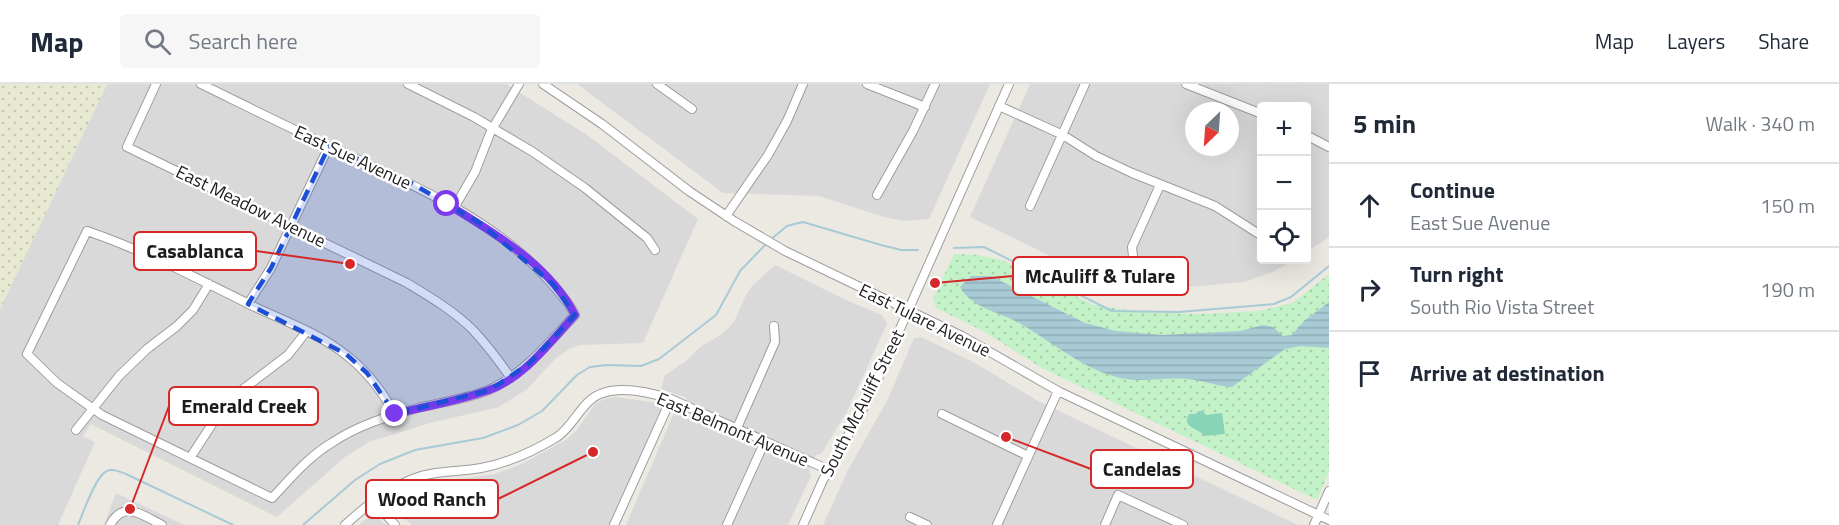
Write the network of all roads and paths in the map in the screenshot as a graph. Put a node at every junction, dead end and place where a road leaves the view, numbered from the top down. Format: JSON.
{"nodes":[{"id":1,"x":156,"y":84,"type":"edge"},
{"id":2,"x":201,"y":84,"type":"edge"},
{"id":3,"x":408,"y":84,"type":"edge"},
{"id":4,"x":519,"y":84,"type":"edge"},
{"id":5,"x":543,"y":84,"type":"edge"},
{"id":6,"x":657,"y":84,"type":"edge"},
{"id":7,"x":803,"y":84,"type":"edge"},
{"id":8,"x":867,"y":84,"type":"edge"},
{"id":9,"x":935,"y":84,"type":"edge"},
{"id":10,"x":1009,"y":84,"type":"edge"},
{"id":11,"x":1085,"y":84,"type":"edge"},
{"id":12,"x":1186,"y":84,"type":"edge"},
{"id":13,"x":999,"y":106,"type":"junction"},
{"id":14,"x":925,"y":107,"type":"junction"},
{"id":15,"x":692,"y":109,"type":"dead end"},
{"id":16,"x":1257,"y":112,"type":"edge"},
{"id":17,"x":493,"y":128,"type":"junction"},
{"id":18,"x":1063,"y":135,"type":"junction"},
{"id":19,"x":1311,"y":138,"type":"edge"},
{"id":20,"x":329,"y":146,"type":"junction"},
{"id":21,"x":1329,"y":147,"type":"edge"},
{"id":22,"x":1160,"y":184,"type":"junction"},
{"id":23,"x":877,"y":195,"type":"dead end"},
{"id":24,"x":1030,"y":206,"type":"dead end"},
{"id":25,"x":454,"y":208,"type":"junction"},
{"id":26,"x":726,"y":216,"type":"junction"},
{"id":27,"x":292,"y":225,"type":"junction"},
{"id":28,"x":1257,"y":233,"type":"edge"},
{"id":29,"x":655,"y":250,"type":"dead end"},
{"id":30,"x":1134,"y":265,"type":"dead end"},
{"id":31,"x":209,"y":284,"type":"junction"},
{"id":32,"x":248,"y":304,"type":"junction"},
{"id":33,"x":908,"y":311,"type":"junction"},
{"id":34,"x":774,"y":326,"type":"dead end"},
{"id":35,"x":306,"y":332,"type":"junction"},
{"id":36,"x":511,"y":378,"type":"junction"},
{"id":37,"x":1058,"y":391,"type":"junction"},
{"id":38,"x":671,"y":399,"type":"junction"},
{"id":39,"x":93,"y":409,"type":"junction"},
{"id":40,"x":395,"y":414,"type":"junction"},
{"id":41,"x":942,"y":414,"type":"dead end"},
{"id":42,"x":737,"y":428,"type":"junction"},
{"id":43,"x":76,"y":430,"type":"dead end"},
{"id":44,"x":765,"y":441,"type":"junction"},
{"id":45,"x":1028,"y":456,"type":"junction"},
{"id":46,"x":190,"y":458,"type":"junction"},
{"id":47,"x":829,"y":470,"type":"junction"},
{"id":48,"x":1329,"y":491,"type":"edge"},
{"id":49,"x":373,"y":500,"type":"junction"},
{"id":50,"x":1318,"y":515,"type":"junction"},
{"id":51,"x":910,"y":517,"type":"dead end"},
{"id":52,"x":1329,"y":520,"type":"edge"},
{"id":53,"x":110,"y":525,"type":"edge"},
{"id":54,"x":162,"y":525,"type":"edge"},
{"id":55,"x":345,"y":525,"type":"edge"},
{"id":56,"x":395,"y":525,"type":"edge"},
{"id":57,"x":614,"y":525,"type":"edge"},
{"id":58,"x":727,"y":525,"type":"edge"},
{"id":59,"x":803,"y":525,"type":"edge"},
{"id":60,"x":927,"y":525,"type":"edge"},
{"id":61,"x":997,"y":525,"type":"edge"},
{"id":62,"x":1104,"y":525,"type":"edge"},
{"id":63,"x":1183,"y":525,"type":"edge"},
{"id":64,"x":1314,"y":525,"type":"edge"}],
"edges":[{"from":1,"to":27,"type":"street","name":"East Meadow Avenue"},
{"from":2,"to":20,"type":"street","name":"East Sue Avenue"},
{"from":3,"to":17,"type":"street"},
{"from":4,"to":17,"type":"street"},
{"from":5,"to":26,"type":"street","name":"East Tulare Avenue"},
{"from":6,"to":15,"type":"street"},
{"from":7,"to":26,"type":"street"},
{"from":8,"to":14,"type":"street"},
{"from":9,"to":14,"type":"street"},
{"from":10,"to":13,"type":"street","name":"South McAuliff Street"},
{"from":11,"to":18,"type":"street"},
{"from":12,"to":16,"type":"street"},
{"from":13,"to":18,"type":"street"},
{"from":13,"to":33,"type":"street","name":"South McAuliff Street"},
{"from":14,"to":23,"type":"street"},
{"from":17,"to":25,"type":"street"},
{"from":17,"to":29,"type":"street"},
{"from":18,"to":22,"type":"street"},
{"from":18,"to":24,"type":"street"},
{"from":19,"to":21,"type":"street"},
{"from":20,"to":25,"type":"street","name":"East Sue Avenue"},
{"from":20,"to":27,"type":"street"},
{"from":22,"to":28,"type":"street"},
{"from":22,"to":30,"type":"street"},
{"from":25,"to":36,"type":"street","name":"East Sue Avenue"},
{"from":26,"to":33,"type":"street","name":"East Tulare Avenue"},
{"from":27,"to":32,"type":"street"},
{"from":27,"to":36,"type":"street","name":"East Meadow Avenue"},
{"from":31,"to":32,"type":"street"},
{"from":31,"to":39,"type":"street"},
{"from":31,"to":39,"type":"street"},
{"from":32,"to":35,"type":"street"},
{"from":33,"to":37,"type":"street","name":"East Tulare Avenue"},
{"from":33,"to":47,"type":"street","name":"South McAuliff Street"},
{"from":34,"to":42,"type":"street"},
{"from":35,"to":40,"type":"street"},
{"from":35,"to":46,"type":"street"},
{"from":36,"to":40,"type":"street"},
{"from":37,"to":45,"type":"street"},
{"from":37,"to":50,"type":"street","name":"East Tulare Avenue"},
{"from":38,"to":42,"type":"street","name":"East Belmont Avenue"},
{"from":38,"to":49,"type":"street","name":"East Belmont Avenue"},
{"from":38,"to":57,"type":"street"},
{"from":39,"to":43,"type":"street"},
{"from":39,"to":46,"type":"street"},
{"from":40,"to":46,"type":"street"},
{"from":41,"to":45,"type":"street"},
{"from":42,"to":44,"type":"street","name":"East Belmont Avenue"},
{"from":44,"to":47,"type":"street","name":"East Belmont Avenue"},
{"from":44,"to":58,"type":"street"},
{"from":45,"to":61,"type":"street"},
{"from":47,"to":59,"type":"street","name":"South McAuliff Street"},
{"from":48,"to":50,"type":"street"},
{"from":49,"to":55,"type":"street"},
{"from":49,"to":56,"type":"street"},
{"from":50,"to":52,"type":"street","name":"East Tulare Avenue"},
{"from":50,"to":64,"type":"street"},
{"from":51,"to":60,"type":"street"},
{"from":53,"to":54,"type":"street"},
{"from":62,"to":63,"type":"street"}]}
